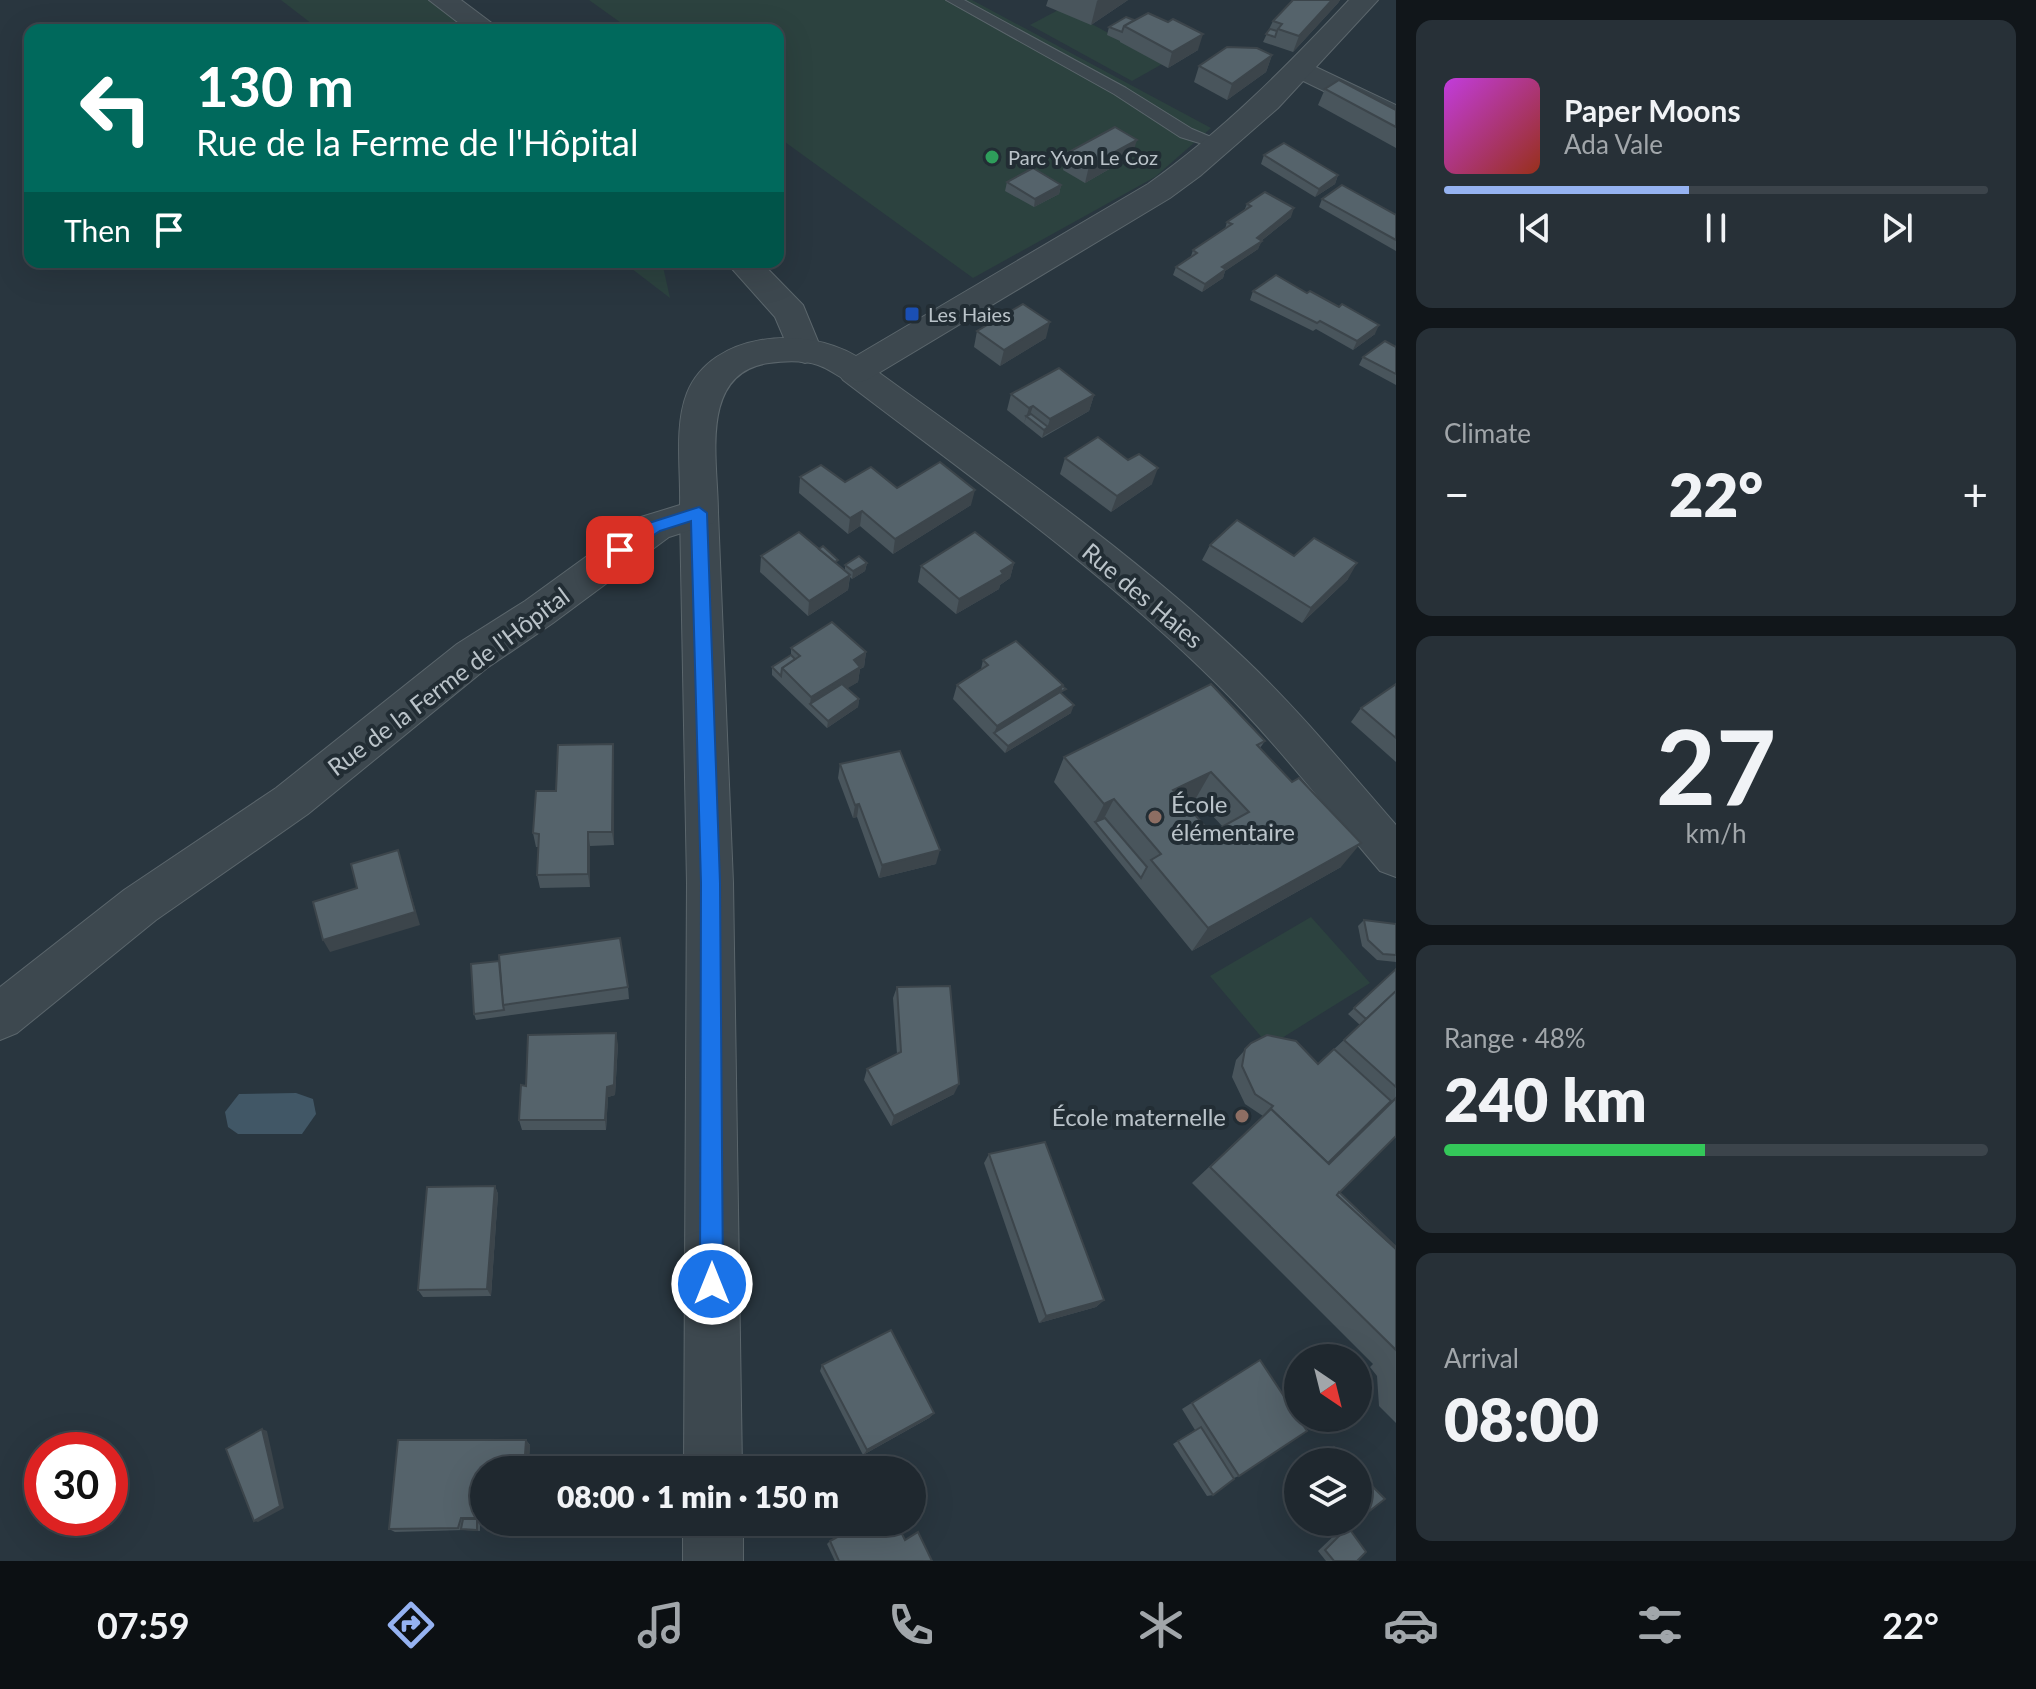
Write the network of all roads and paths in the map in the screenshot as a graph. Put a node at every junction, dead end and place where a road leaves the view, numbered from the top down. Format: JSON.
{"nodes":[{"id":1,"x":443,"y":0,"type":"edge"},
{"id":2,"x":953,"y":0,"type":"edge"},
{"id":3,"x":1364,"y":0,"type":"edge"},
{"id":4,"x":478,"y":24,"type":"edge"},
{"id":5,"x":1301,"y":69,"type":"junction"},
{"id":6,"x":1396,"y":117,"type":"edge"},
{"id":7,"x":1222,"y":145,"type":"junction"},
{"id":8,"x":748,"y":268,"type":"edge"},
{"id":9,"x":805,"y":351,"type":"junction"},
{"id":10,"x":855,"y":372,"type":"junction"},
{"id":11,"x":699,"y":513,"type":"junction"},
{"id":12,"x":1396,"y":857,"type":"edge"},
{"id":13,"x":0,"y":1017,"type":"edge"},
{"id":14,"x":713,"y":1456,"type":"edge"},
{"id":15,"x":713,"y":1536,"type":"edge"},
{"id":16,"x":713,"y":1561,"type":"edge"}],
"edges":[{"from":1,"to":4,"type":"street"},
{"from":2,"to":7,"type":"lane"},
{"from":3,"to":5,"type":"street"},
{"from":5,"to":6,"type":"street"},
{"from":5,"to":7,"type":"street"},
{"from":7,"to":10,"type":"street"},
{"from":8,"to":9,"type":"street"},
{"from":9,"to":10,"type":"street"},
{"from":9,"to":11,"type":"street"},
{"from":10,"to":12,"type":"street","name":"Rue des Haies"},
{"from":11,"to":13,"type":"street","name":"Rue de la Ferme de l'Hôpital"},
{"from":11,"to":14,"type":"street"},
{"from":15,"to":16,"type":"street"}]}
